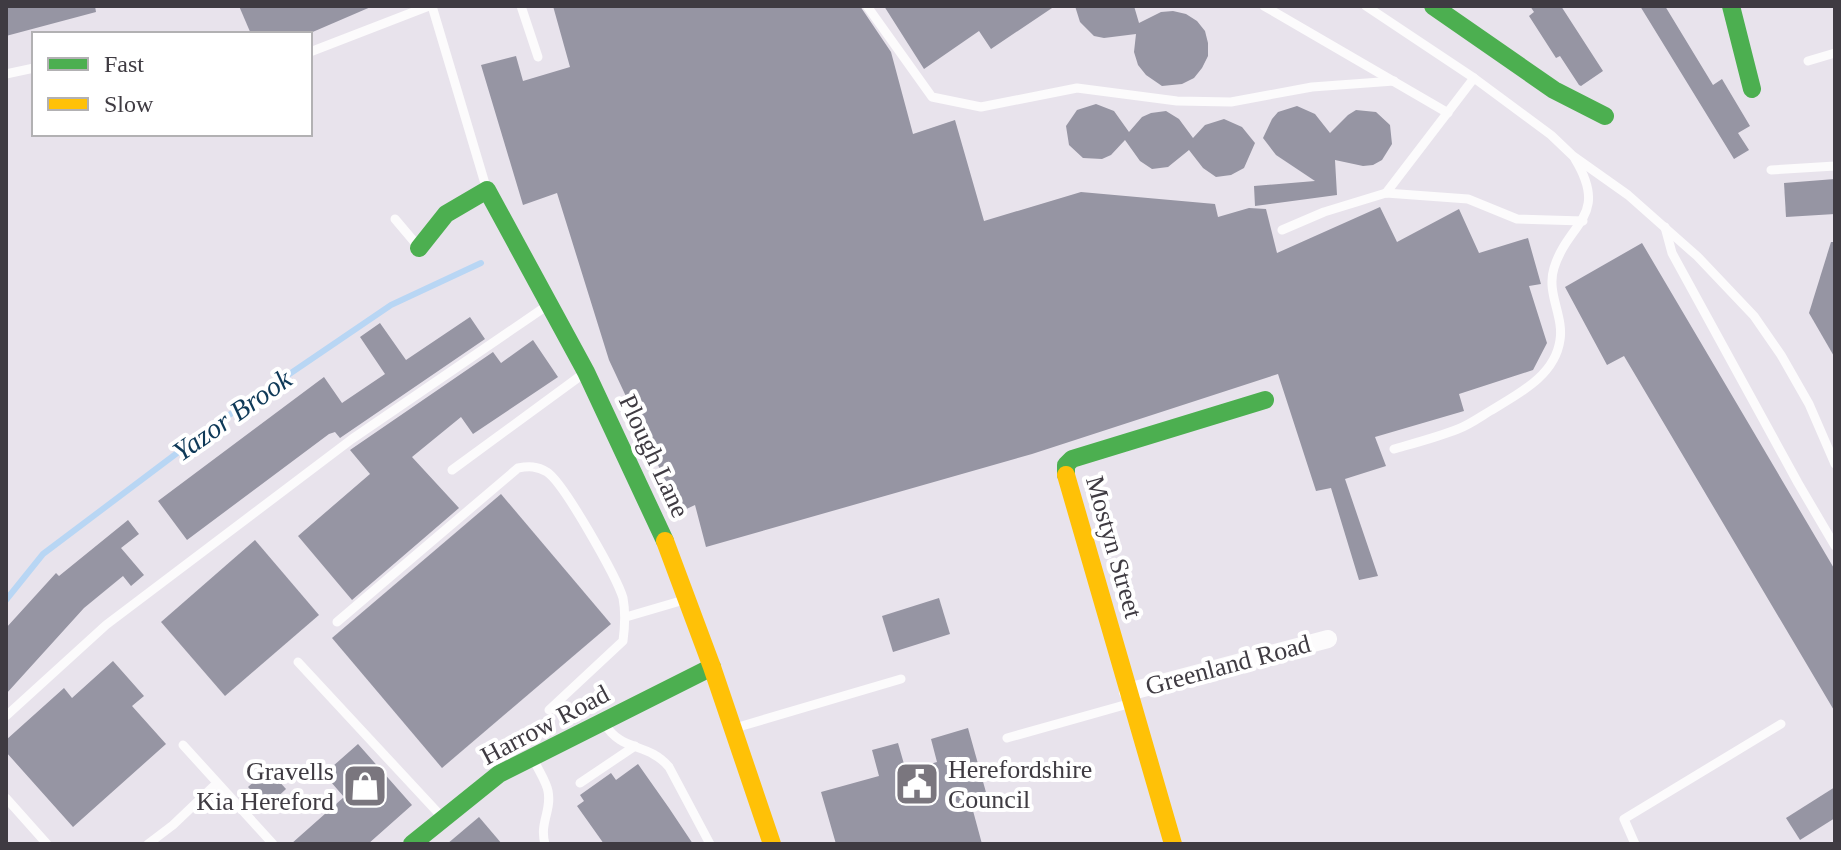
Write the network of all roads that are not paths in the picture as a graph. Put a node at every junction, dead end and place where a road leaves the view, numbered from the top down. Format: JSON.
{"nodes":[{"id":1,"x":430,"y":6,"type":"edge"},
{"id":2,"x":521,"y":6,"type":"edge"},
{"id":3,"x":867,"y":6,"type":"edge"},
{"id":4,"x":1264,"y":6,"type":"edge"},
{"id":5,"x":1366,"y":6,"type":"edge"},
{"id":6,"x":1433,"y":6,"type":"edge"},
{"id":7,"x":1731,"y":6,"type":"edge"},
{"id":8,"x":312,"y":51,"type":"edge"},
{"id":9,"x":1835,"y":53,"type":"edge"},
{"id":10,"x":538,"y":57,"type":"dead end"},
{"id":11,"x":1808,"y":61,"type":"dead end"},
{"id":12,"x":32,"y":68,"type":"edge"},
{"id":13,"x":6,"y":74,"type":"edge"},
{"id":14,"x":1474,"y":78,"type":"junction"},
{"id":15,"x":1394,"y":81,"type":"junction"},
{"id":16,"x":1752,"y":89,"type":"dead end"},
{"id":17,"x":1448,"y":113,"type":"junction"},
{"id":18,"x":1605,"y":116,"type":"dead end"},
{"id":19,"x":1573,"y":156,"type":"junction"},
{"id":20,"x":1835,"y":166,"type":"edge"},
{"id":21,"x":1771,"y":170,"type":"dead end"},
{"id":22,"x":487,"y":190,"type":"junction"},
{"id":23,"x":1386,"y":193,"type":"junction"},
{"id":24,"x":395,"y":219,"type":"dead end"},
{"id":25,"x":1583,"y":221,"type":"junction"},
{"id":26,"x":1665,"y":227,"type":"junction"},
{"id":27,"x":1282,"y":230,"type":"dead end"},
{"id":28,"x":419,"y":248,"type":"joint"},
{"id":29,"x":549,"y":304,"type":"junction"},
{"id":30,"x":586,"y":372,"type":"junction"},
{"id":31,"x":1265,"y":400,"type":"dead end"},
{"id":32,"x":1394,"y":449,"type":"dead end"},
{"id":33,"x":1835,"y":464,"type":"edge"},
{"id":34,"x":452,"y":470,"type":"dead end"},
{"id":35,"x":1835,"y":546,"type":"edge"},
{"id":36,"x":687,"y":599,"type":"junction"},
{"id":37,"x":626,"y":617,"type":"junction"},
{"id":38,"x":337,"y":622,"type":"dead end"},
{"id":39,"x":1328,"y":639,"type":"dead end"},
{"id":40,"x":298,"y":662,"type":"dead end"},
{"id":41,"x":712,"y":667,"type":"junction"},
{"id":42,"x":901,"y":679,"type":"dead end"},
{"id":43,"x":1130,"y":697,"type":"junction"},
{"id":44,"x":549,"y":710,"type":"dead end"},
{"id":45,"x":6,"y":716,"type":"edge"},
{"id":46,"x":604,"y":722,"type":"junction"},
{"id":47,"x":1781,"y":724,"type":"dead end"},
{"id":48,"x":732,"y":729,"type":"junction"},
{"id":49,"x":1007,"y":738,"type":"dead end"},
{"id":50,"x":183,"y":745,"type":"dead end"},
{"id":51,"x":635,"y":746,"type":"junction"},
{"id":52,"x":533,"y":757,"type":"junction"},
{"id":53,"x":217,"y":783,"type":"junction"},
{"id":54,"x":580,"y":783,"type":"dead end"},
{"id":55,"x":6,"y":798,"type":"edge"},
{"id":56,"x":435,"y":829,"type":"junction"},
{"id":57,"x":47,"y":844,"type":"edge"},
{"id":58,"x":148,"y":844,"type":"edge"},
{"id":59,"x":273,"y":844,"type":"edge"},
{"id":60,"x":412,"y":844,"type":"edge"},
{"id":61,"x":545,"y":844,"type":"edge"},
{"id":62,"x":710,"y":844,"type":"edge"},
{"id":63,"x":772,"y":844,"type":"edge"},
{"id":64,"x":1173,"y":844,"type":"edge"},
{"id":65,"x":1635,"y":844,"type":"edge"}],
"edges":[{"from":1,"to":8,"type":"lane"},
{"from":1,"to":22,"type":"lane"},
{"from":2,"to":10,"type":"lane"},
{"from":3,"to":15,"type":"lane"},
{"from":4,"to":15,"type":"lane"},
{"from":5,"to":14,"type":"lane"},
{"from":6,"to":18,"type":"street"},
{"from":7,"to":16,"type":"street"},
{"from":9,"to":11,"type":"lane"},
{"from":12,"to":13,"type":"lane"},
{"from":14,"to":17,"type":"lane"},
{"from":14,"to":19,"type":"lane"},
{"from":15,"to":17,"type":"lane"},
{"from":17,"to":23,"type":"lane"},
{"from":19,"to":25,"type":"lane"},
{"from":19,"to":26,"type":"lane"},
{"from":20,"to":21,"type":"lane"},
{"from":22,"to":28,"type":"street"},
{"from":22,"to":29,"type":"street","name":"Plough Lane"},
{"from":23,"to":25,"type":"lane"},
{"from":23,"to":27,"type":"lane"},
{"from":24,"to":28,"type":"lane"},
{"from":25,"to":32,"type":"lane"},
{"from":26,"to":33,"type":"lane"},
{"from":26,"to":35,"type":"lane"},
{"from":29,"to":30,"type":"street","name":"Plough Lane"},
{"from":29,"to":45,"type":"lane"},
{"from":30,"to":34,"type":"lane"},
{"from":30,"to":36,"type":"street","name":"Plough Lane"},
{"from":31,"to":43,"type":"street","name":"Mostyn Street"},
{"from":36,"to":37,"type":"lane"},
{"from":36,"to":41,"type":"street","name":"Plough Lane"},
{"from":37,"to":38,"type":"lane"},
{"from":37,"to":44,"type":"lane"},
{"from":39,"to":43,"type":"street","name":"Greenland Road"},
{"from":40,"to":56,"type":"lane"},
{"from":41,"to":46,"type":"street","name":"Harrow Road"},
{"from":41,"to":48,"type":"street","name":"Plough Lane"},
{"from":42,"to":48,"type":"lane"},
{"from":43,"to":49,"type":"lane"},
{"from":43,"to":64,"type":"street","name":"Mostyn Street"},
{"from":46,"to":51,"type":"lane"},
{"from":46,"to":52,"type":"street","name":"Harrow Road"},
{"from":47,"to":65,"type":"lane"},
{"from":48,"to":63,"type":"street","name":"Plough Lane"},
{"from":50,"to":53,"type":"lane"},
{"from":51,"to":54,"type":"lane"},
{"from":51,"to":62,"type":"lane"},
{"from":52,"to":56,"type":"street","name":"Harrow Road"},
{"from":52,"to":61,"type":"lane"},
{"from":53,"to":58,"type":"lane"},
{"from":53,"to":59,"type":"lane"},
{"from":55,"to":57,"type":"lane"},
{"from":56,"to":60,"type":"street","name":"Harrow Road"}]}
